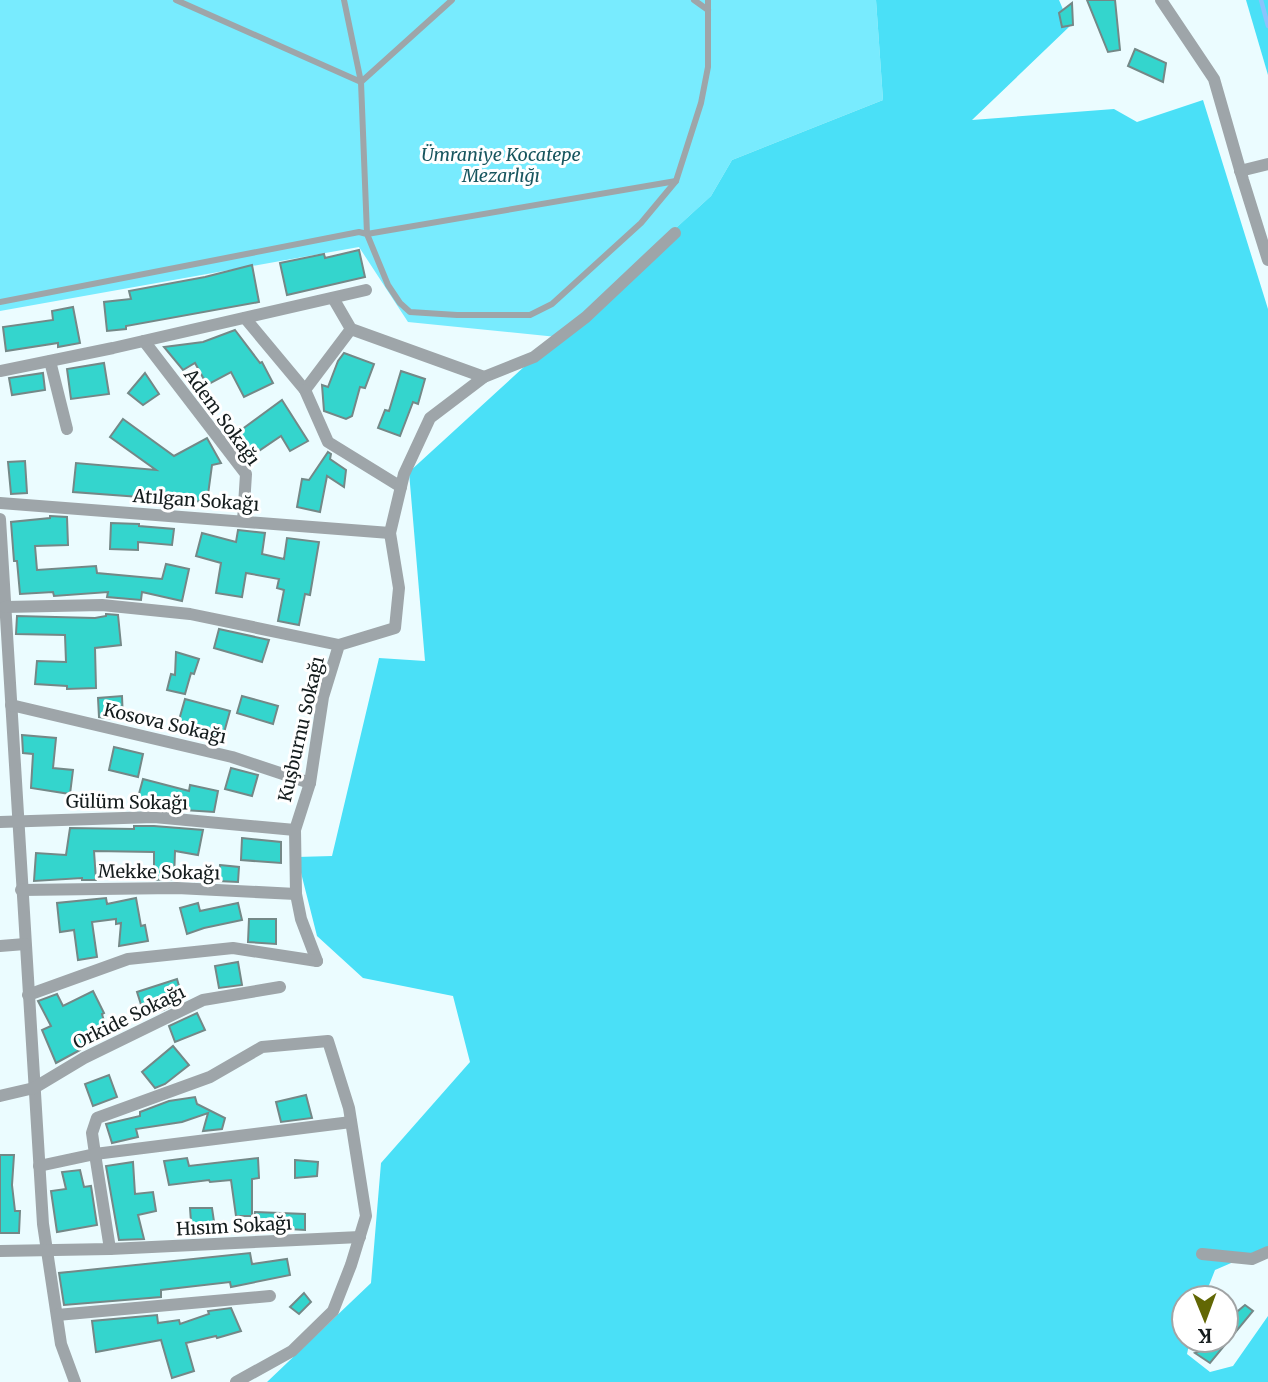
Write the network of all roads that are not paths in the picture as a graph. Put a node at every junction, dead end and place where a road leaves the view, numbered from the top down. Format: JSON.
{"nodes":[{"id":1,"x":176,"y":0,"type":"edge"},
{"id":2,"x":344,"y":0,"type":"edge"},
{"id":3,"x":453,"y":0,"type":"edge"},
{"id":4,"x":694,"y":0,"type":"edge"},
{"id":5,"x":708,"y":0,"type":"edge"},
{"id":6,"x":1161,"y":0,"type":"edge"},
{"id":7,"x":708,"y":10,"type":"junction"},
{"id":8,"x":361,"y":82,"type":"junction"},
{"id":9,"x":1268,"y":163,"type":"edge"},
{"id":10,"x":1240,"y":171,"type":"junction"},
{"id":11,"x":676,"y":181,"type":"junction"},
{"id":12,"x":675,"y":233,"type":"dead end"},
{"id":13,"x":367,"y":234,"type":"junction"},
{"id":14,"x":1268,"y":260,"type":"edge"},
{"id":15,"x":366,"y":290,"type":"dead end"},
{"id":16,"x":333,"y":298,"type":"junction"},
{"id":17,"x":0,"y":302,"type":"edge"},
{"id":18,"x":245,"y":318,"type":"junction"},
{"id":19,"x":351,"y":328,"type":"junction"},
{"id":20,"x":144,"y":341,"type":"junction"},
{"id":21,"x":50,"y":361,"type":"junction"},
{"id":22,"x":0,"y":371,"type":"edge"},
{"id":23,"x":484,"y":377,"type":"junction"},
{"id":24,"x":305,"y":390,"type":"junction"},
{"id":25,"x":66,"y":429,"type":"dead end"},
{"id":26,"x":401,"y":488,"type":"junction"},
{"id":27,"x":0,"y":503,"type":"edge"},
{"id":28,"x":0,"y":519,"type":"edge"},
{"id":29,"x":243,"y":521,"type":"junction"},
{"id":30,"x":390,"y":533,"type":"junction"},
{"id":31,"x":5,"y":607,"type":"junction"},
{"id":32,"x":339,"y":645,"type":"junction"},
{"id":33,"x":4,"y":655,"type":"edge"},
{"id":34,"x":10,"y":705,"type":"junction"},
{"id":35,"x":6,"y":729,"type":"edge"},
{"id":36,"x":310,"y":783,"type":"junction"},
{"id":37,"x":17,"y":820,"type":"junction"},
{"id":38,"x":0,"y":822,"type":"edge"},
{"id":39,"x":295,"y":830,"type":"junction"},
{"id":40,"x":21,"y":890,"type":"junction"},
{"id":41,"x":296,"y":894,"type":"junction"},
{"id":42,"x":25,"y":944,"type":"junction"},
{"id":43,"x":0,"y":946,"type":"edge"},
{"id":44,"x":280,"y":987,"type":"dead end"},
{"id":45,"x":28,"y":995,"type":"junction"},
{"id":46,"x":34,"y":1088,"type":"junction"},
{"id":47,"x":0,"y":1096,"type":"edge"},
{"id":48,"x":351,"y":1122,"type":"junction"},
{"id":49,"x":95,"y":1154,"type":"junction"},
{"id":50,"x":39,"y":1166,"type":"junction"},
{"id":51,"x":360,"y":1237,"type":"junction"},
{"id":52,"x":110,"y":1249,"type":"junction"},
{"id":53,"x":46,"y":1250,"type":"junction"},
{"id":54,"x":0,"y":1251,"type":"edge"},
{"id":55,"x":1268,"y":1252,"type":"edge"},
{"id":56,"x":1202,"y":1254,"type":"dead end"},
{"id":57,"x":270,"y":1296,"type":"dead end"},
{"id":58,"x":57,"y":1315,"type":"junction"},
{"id":59,"x":75,"y":1382,"type":"edge"},
{"id":60,"x":236,"y":1382,"type":"edge"}],
"edges":[{"from":1,"to":8,"type":"lane"},
{"from":2,"to":8,"type":"lane"},
{"from":3,"to":8,"type":"lane"},
{"from":4,"to":7,"type":"lane"},
{"from":5,"to":7,"type":"lane"},
{"from":6,"to":10,"type":"street"},
{"from":7,"to":11,"type":"lane"},
{"from":8,"to":13,"type":"lane"},
{"from":9,"to":10,"type":"street"},
{"from":10,"to":14,"type":"street"},
{"from":11,"to":13,"type":"lane"},
{"from":11,"to":13,"type":"lane"},
{"from":12,"to":23,"type":"street","name":"Kuşburnu Sokağı"},
{"from":13,"to":17,"type":"lane"},
{"from":15,"to":16,"type":"street"},
{"from":16,"to":18,"type":"street"},
{"from":16,"to":19,"type":"street"},
{"from":18,"to":20,"type":"street"},
{"from":18,"to":24,"type":"street"},
{"from":19,"to":23,"type":"street"},
{"from":19,"to":24,"type":"street"},
{"from":20,"to":21,"type":"street"},
{"from":20,"to":29,"type":"street","name":"Adem Sokağı"},
{"from":21,"to":22,"type":"street"},
{"from":21,"to":25,"type":"street"},
{"from":23,"to":26,"type":"street","name":"Kuşburnu Sokağı"},
{"from":24,"to":26,"type":"street"},
{"from":26,"to":30,"type":"street","name":"Kuşburnu Sokağı"},
{"from":27,"to":29,"type":"street","name":"Atılgan Sokağı"},
{"from":28,"to":31,"type":"street"},
{"from":29,"to":30,"type":"street","name":"Atılgan Sokağı"},
{"from":30,"to":32,"type":"street","name":"Kuşburnu Sokağı"},
{"from":31,"to":32,"type":"street"},
{"from":31,"to":33,"type":"street"},
{"from":32,"to":36,"type":"street","name":"Kuşburnu Sokağı"},
{"from":33,"to":34,"type":"street"},
{"from":34,"to":35,"type":"street"},
{"from":34,"to":36,"type":"street","name":"Kosova Sokağı"},
{"from":35,"to":37,"type":"street"},
{"from":36,"to":39,"type":"street","name":"Kuşburnu Sokağı"},
{"from":37,"to":38,"type":"street","name":"Gülüm Sokağı"},
{"from":37,"to":39,"type":"street","name":"Gülüm Sokağı"},
{"from":37,"to":40,"type":"street"},
{"from":39,"to":41,"type":"street","name":"Kuşburnu Sokağı"},
{"from":40,"to":41,"type":"street","name":"Mekke Sokağı"},
{"from":40,"to":42,"type":"street"},
{"from":41,"to":45,"type":"street","name":"Kuşburnu Sokağı"},
{"from":42,"to":43,"type":"street"},
{"from":42,"to":45,"type":"street"},
{"from":44,"to":46,"type":"street","name":"Orkide Sokağı"},
{"from":45,"to":46,"type":"street"},
{"from":46,"to":47,"type":"street","name":"Orkide Sokağı"},
{"from":46,"to":50,"type":"street"},
{"from":48,"to":49,"type":"street"},
{"from":48,"to":49,"type":"street"},
{"from":48,"to":51,"type":"street"},
{"from":49,"to":50,"type":"street"},
{"from":49,"to":52,"type":"street"},
{"from":50,"to":53,"type":"street"},
{"from":51,"to":52,"type":"street","name":"Hısım Sokağı"},
{"from":51,"to":60,"type":"street"},
{"from":52,"to":53,"type":"street","name":"Hısım Sokağı"},
{"from":53,"to":54,"type":"street"},
{"from":53,"to":58,"type":"street"},
{"from":55,"to":56,"type":"street"},
{"from":57,"to":58,"type":"street"},
{"from":58,"to":59,"type":"street"}]}
